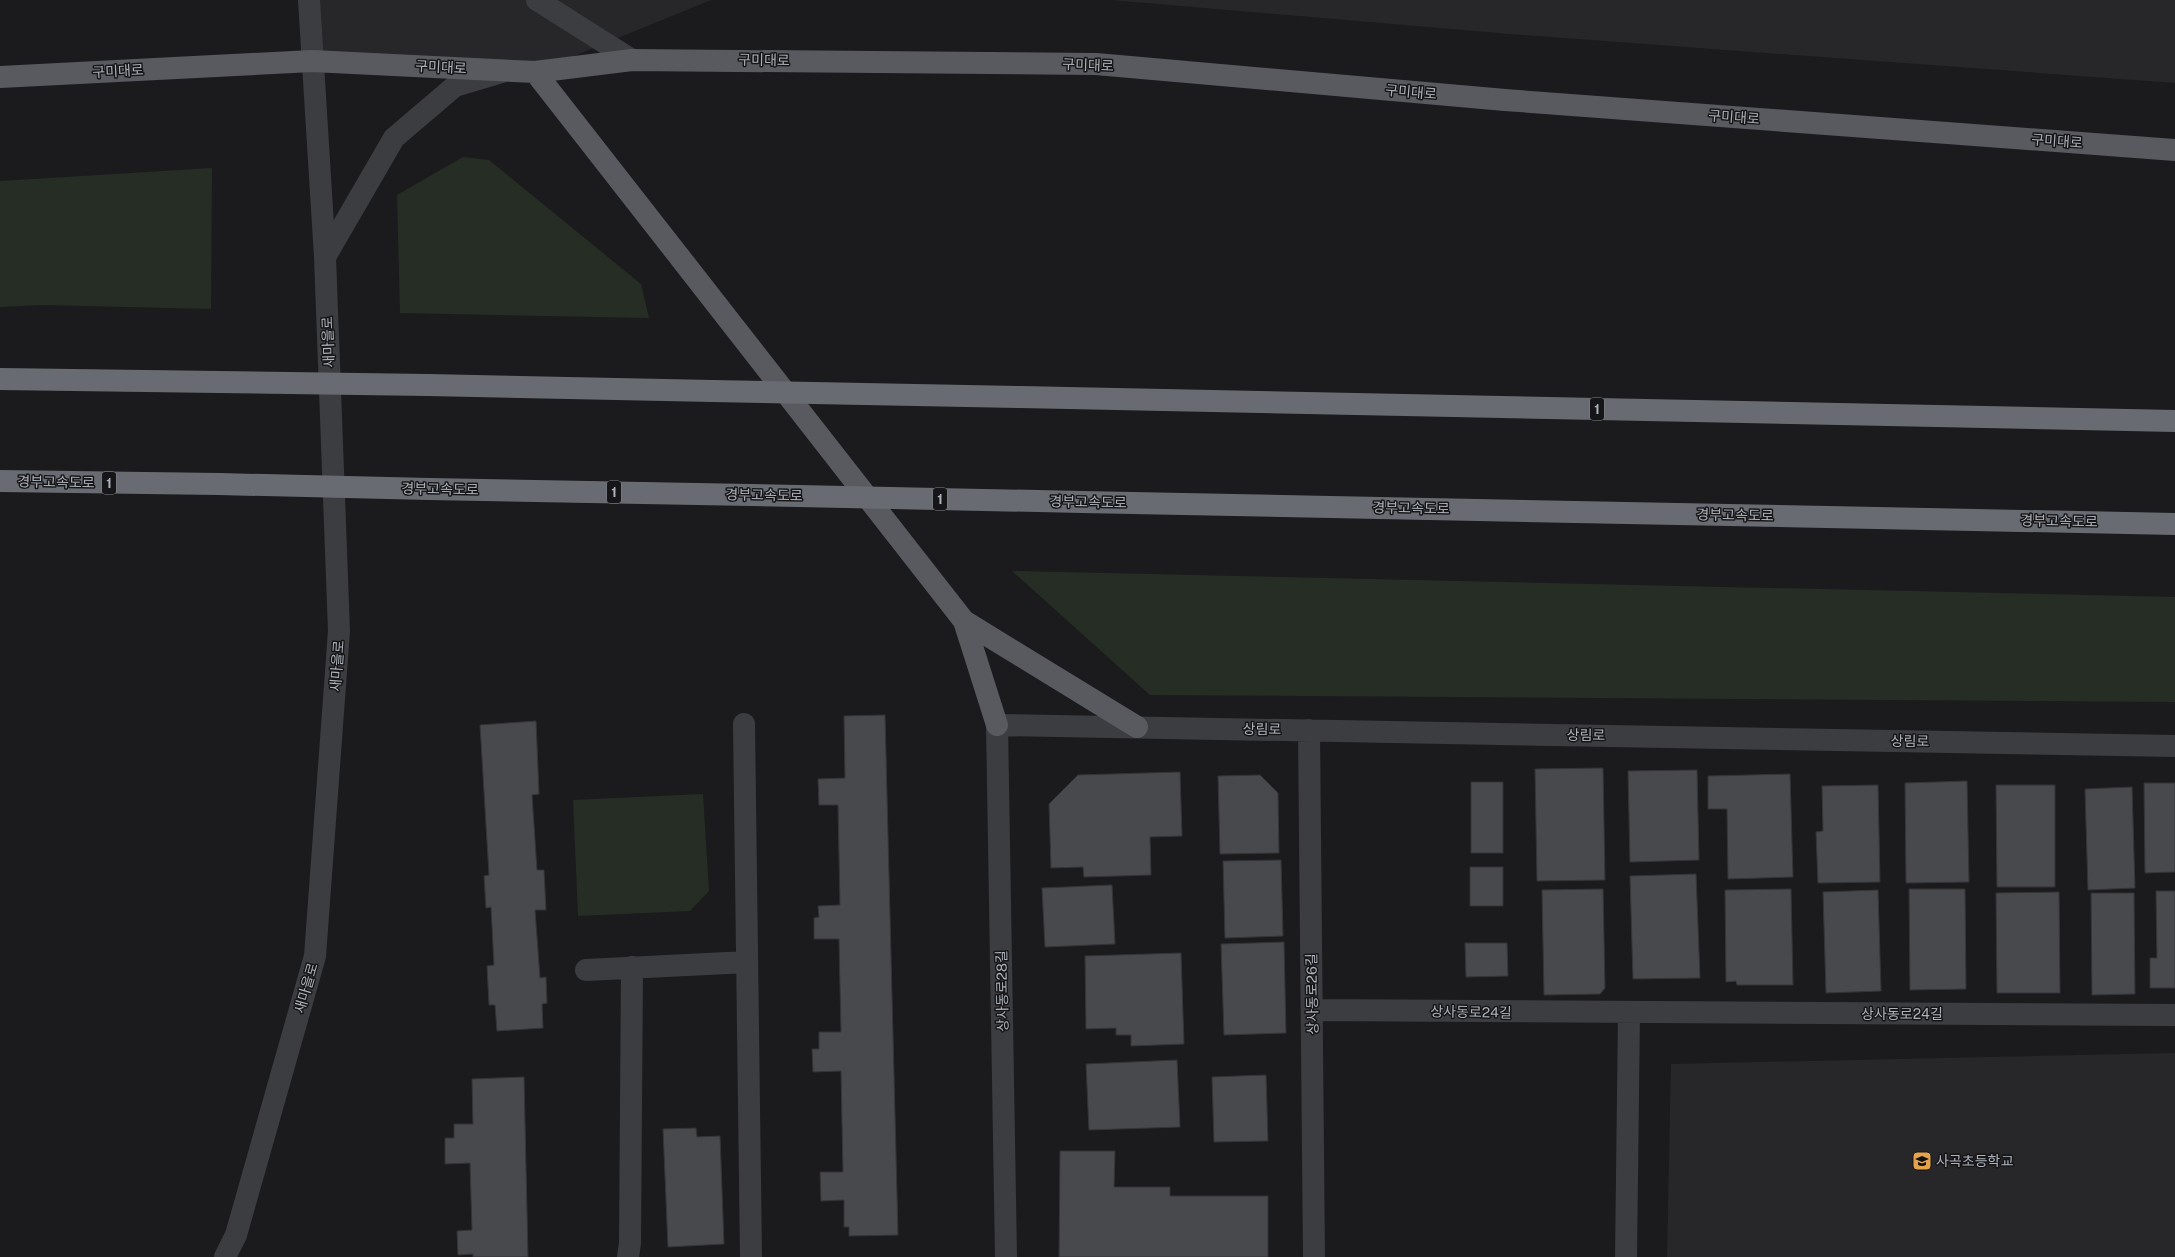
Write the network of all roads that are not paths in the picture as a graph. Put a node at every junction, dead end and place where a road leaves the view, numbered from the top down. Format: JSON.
{"nodes":[{"id":1,"x":308,"y":0,"type":"edge"},
{"id":2,"x":537,"y":0,"type":"edge"},
{"id":3,"x":632,"y":60,"type":"junction"},
{"id":4,"x":312,"y":61,"type":"junction"},
{"id":5,"x":535,"y":72,"type":"junction"},
{"id":6,"x":0,"y":77,"type":"edge"},
{"id":7,"x":2175,"y":150,"type":"edge"},
{"id":8,"x":325,"y":257,"type":"junction"},
{"id":9,"x":0,"y":379,"type":"edge"},
{"id":10,"x":2175,"y":420,"type":"edge"},
{"id":11,"x":0,"y":481,"type":"edge"},
{"id":12,"x":2175,"y":524,"type":"edge"},
{"id":13,"x":964,"y":621,"type":"junction"},
{"id":14,"x":744,"y":724,"type":"dead end"},
{"id":15,"x":997,"y":725,"type":"junction"},
{"id":16,"x":1138,"y":727,"type":"junction"},
{"id":17,"x":1309,"y":730,"type":"junction"},
{"id":18,"x":2175,"y":746,"type":"edge"},
{"id":19,"x":747,"y":962,"type":"junction"},
{"id":20,"x":632,"y":968,"type":"junction"},
{"id":21,"x":586,"y":970,"type":"dead end"},
{"id":22,"x":1312,"y":1010,"type":"junction"},
{"id":23,"x":1629,"y":1013,"type":"junction"},
{"id":24,"x":2175,"y":1015,"type":"edge"},
{"id":25,"x":225,"y":1257,"type":"edge"},
{"id":26,"x":628,"y":1257,"type":"edge"},
{"id":27,"x":751,"y":1257,"type":"edge"},
{"id":28,"x":1006,"y":1257,"type":"edge"},
{"id":29,"x":1314,"y":1257,"type":"edge"},
{"id":30,"x":1626,"y":1257,"type":"edge"}],
"edges":[{"from":1,"to":4,"type":"street","name":"새마을로"},
{"from":2,"to":3,"type":"street"},
{"from":3,"to":5,"type":"main road","name":"구미대로"},
{"from":3,"to":7,"type":"main road","name":"구미대로"},
{"from":4,"to":5,"type":"main road","name":"구미대로"},
{"from":4,"to":6,"type":"main road","name":"구미대로"},
{"from":4,"to":8,"type":"street","name":"새마을로"},
{"from":5,"to":8,"type":"street"},
{"from":5,"to":13,"type":"main road"},
{"from":8,"to":25,"type":"street","name":"새마을로"},
{"from":9,"to":10,"type":"highway","number":"1","bridge":true},
{"from":11,"to":12,"type":"highway","name":"경부고속도로","number":"1","bridge":true},
{"from":13,"to":15,"type":"main road"},
{"from":13,"to":16,"type":"main road"},
{"from":14,"to":19,"type":"street"},
{"from":15,"to":16,"type":"street","name":"상림로"},
{"from":15,"to":28,"type":"street","name":"상사동로28길"},
{"from":16,"to":17,"type":"street","name":"상림로"},
{"from":17,"to":18,"type":"street","name":"상림로"},
{"from":17,"to":22,"type":"street","name":"상사동로26길"},
{"from":19,"to":20,"type":"street"},
{"from":19,"to":27,"type":"street"},
{"from":20,"to":21,"type":"street"},
{"from":20,"to":26,"type":"street"},
{"from":22,"to":23,"type":"street","name":"상사동로24길"},
{"from":22,"to":29,"type":"street","name":"상사동로26길"},
{"from":23,"to":24,"type":"street","name":"상사동로24길"},
{"from":23,"to":30,"type":"street"}]}
